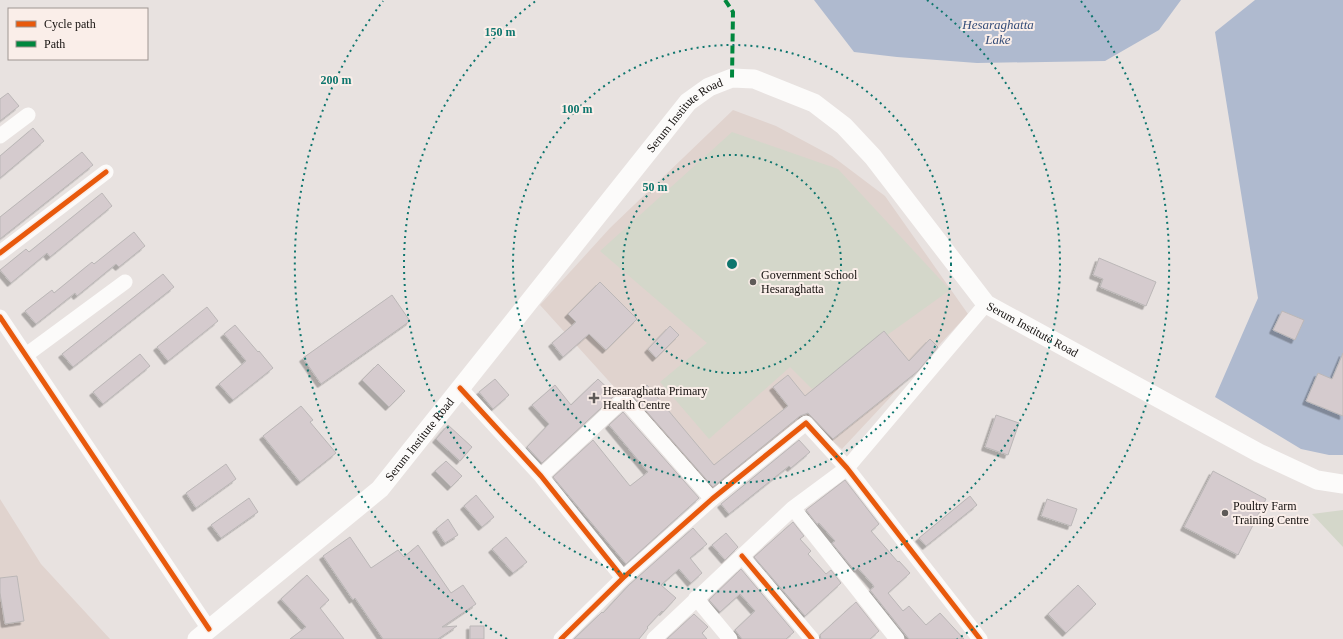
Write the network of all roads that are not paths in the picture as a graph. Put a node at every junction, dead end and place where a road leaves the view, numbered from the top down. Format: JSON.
{"nodes":[{"id":1,"x":28,"y":115,"type":"dead end"},
{"id":2,"x":0,"y":136,"type":"edge"},
{"id":3,"x":106,"y":172,"type":"dead end"},
{"id":4,"x":0,"y":253,"type":"edge"},
{"id":5,"x":125,"y":282,"type":"dead end"},
{"id":6,"x":986,"y":304,"type":"junction"},
{"id":7,"x":0,"y":317,"type":"edge"},
{"id":8,"x":26,"y":355,"type":"junction"},
{"id":9,"x":460,"y":388,"type":"junction"},
{"id":10,"x":847,"y":468,"type":"junction"},
{"id":11,"x":541,"y":476,"type":"junction"},
{"id":12,"x":1343,"y":484,"type":"edge"},
{"id":13,"x":712,"y":499,"type":"junction"},
{"id":14,"x":793,"y":508,"type":"junction"},
{"id":15,"x":742,"y":556,"type":"junction"},
{"id":16,"x":623,"y":578,"type":"junction"},
{"id":17,"x":696,"y":598,"type":"junction"},
{"id":18,"x":203,"y":634,"type":"edge"},
{"id":19,"x":562,"y":639,"type":"edge"},
{"id":20,"x":654,"y":639,"type":"edge"},
{"id":21,"x":730,"y":639,"type":"edge"},
{"id":22,"x":812,"y":639,"type":"edge"},
{"id":23,"x":897,"y":639,"type":"edge"},
{"id":24,"x":980,"y":639,"type":"edge"}],
"edges":[{"from":1,"to":2,"type":"street"},
{"from":3,"to":4,"type":"street"},
{"from":5,"to":8,"type":"street"},
{"from":6,"to":9,"type":"main road","name":"Serum Institute Road"},
{"from":6,"to":10,"type":"street"},
{"from":6,"to":12,"type":"main road","name":"Serum Institute Road"},
{"from":7,"to":8,"type":"street"},
{"from":8,"to":18,"type":"street"},
{"from":9,"to":11,"type":"street"},
{"from":9,"to":18,"type":"main road","name":"Serum Institute Road"},
{"from":10,"to":13,"type":"street"},
{"from":10,"to":14,"type":"street"},
{"from":10,"to":24,"type":"street"},
{"from":11,"to":13,"type":"street"},
{"from":11,"to":16,"type":"street"},
{"from":13,"to":16,"type":"street"},
{"from":14,"to":15,"type":"street"},
{"from":14,"to":23,"type":"street"},
{"from":15,"to":17,"type":"street"},
{"from":15,"to":22,"type":"street"},
{"from":16,"to":19,"type":"street"},
{"from":17,"to":20,"type":"street"},
{"from":17,"to":21,"type":"street"}]}
